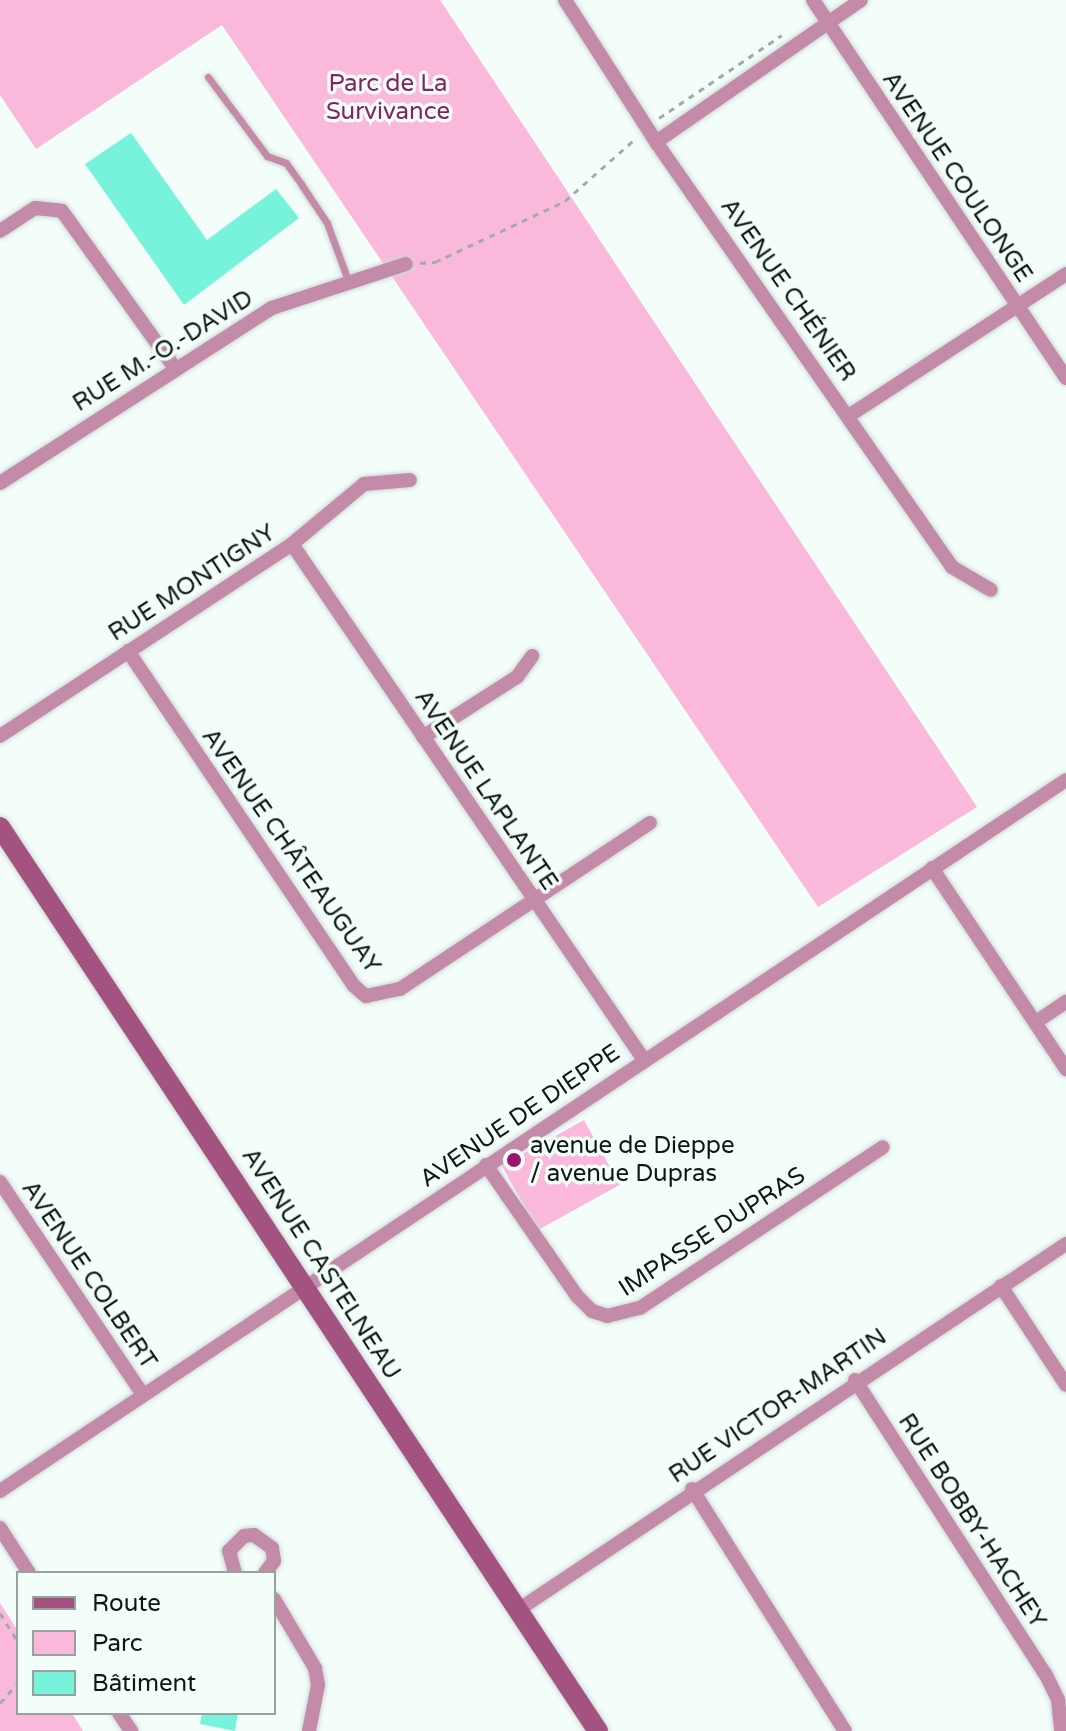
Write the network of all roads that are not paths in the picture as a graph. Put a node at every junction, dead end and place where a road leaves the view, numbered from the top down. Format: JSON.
{"nodes":[{"id":1,"x":565,"y":0,"type":"edge"},
{"id":2,"x":813,"y":0,"type":"edge"},
{"id":3,"x":861,"y":0,"type":"edge"},
{"id":4,"x":827,"y":23,"type":"junction"},
{"id":5,"x":208,"y":77,"type":"dead end"},
{"id":6,"x":656,"y":142,"type":"junction"},
{"id":7,"x":0,"y":231,"type":"edge"},
{"id":8,"x":406,"y":264,"type":"road end"},
{"id":9,"x":1066,"y":274,"type":"edge"},
{"id":10,"x":349,"y":283,"type":"junction"},
{"id":11,"x":1018,"y":306,"type":"junction"},
{"id":12,"x":174,"y":367,"type":"junction"},
{"id":13,"x":1066,"y":378,"type":"edge"},
{"id":14,"x":850,"y":415,"type":"junction"},
{"id":15,"x":410,"y":480,"type":"dead end"},
{"id":16,"x":0,"y":483,"type":"edge"},
{"id":17,"x":292,"y":544,"type":"junction"},
{"id":18,"x":991,"y":590,"type":"dead end"},
{"id":19,"x":128,"y":651,"type":"junction"},
{"id":20,"x":532,"y":656,"type":"dead end"},
{"id":21,"x":0,"y":736,"type":"edge"},
{"id":22,"x":423,"y":737,"type":"junction"},
{"id":23,"x":1066,"y":780,"type":"edge"},
{"id":24,"x":650,"y":823,"type":"dead end"},
{"id":25,"x":0,"y":827,"type":"edge"},
{"id":26,"x":932,"y":868,"type":"junction"},
{"id":27,"x":535,"y":900,"type":"junction"},
{"id":28,"x":1066,"y":1002,"type":"edge"},
{"id":29,"x":1036,"y":1022,"type":"junction"},
{"id":30,"x":644,"y":1060,"type":"junction"},
{"id":31,"x":1066,"y":1069,"type":"edge"},
{"id":32,"x":883,"y":1147,"type":"dead end"},
{"id":33,"x":486,"y":1165,"type":"junction"},
{"id":34,"x":0,"y":1182,"type":"edge"},
{"id":35,"x":1066,"y":1244,"type":"edge"},
{"id":36,"x":305,"y":1285,"type":"junction"},
{"id":37,"x":1001,"y":1286,"type":"junction"},
{"id":38,"x":855,"y":1380,"type":"junction"},
{"id":39,"x":1066,"y":1385,"type":"edge"},
{"id":40,"x":142,"y":1393,"type":"junction"},
{"id":41,"x":692,"y":1489,"type":"junction"},
{"id":42,"x":0,"y":1491,"type":"edge"},
{"id":43,"x":0,"y":1528,"type":"edge"},
{"id":44,"x":28,"y":1571,"type":"edge"},
{"id":45,"x":234,"y":1571,"type":"edge"},
{"id":46,"x":266,"y":1571,"type":"edge"},
{"id":47,"x":276,"y":1602,"type":"edge"},
{"id":48,"x":518,"y":1610,"type":"junction"},
{"id":49,"x":309,"y":1731,"type":"edge"},
{"id":50,"x":598,"y":1731,"type":"edge"},
{"id":51,"x":845,"y":1731,"type":"edge"},
{"id":52,"x":1061,"y":1731,"type":"edge"}],
"edges":[{"from":1,"to":6,"type":"street","name":"AVENUE CHÉNIER"},
{"from":2,"to":4,"type":"street","name":"AVENUE COULONGE"},
{"from":3,"to":4,"type":"street"},
{"from":4,"to":6,"type":"street"},
{"from":4,"to":11,"type":"street","name":"AVENUE COULONGE"},
{"from":5,"to":10,"type":"lane"},
{"from":6,"to":14,"type":"street","name":"AVENUE CHÉNIER"},
{"from":7,"to":12,"type":"street"},
{"from":8,"to":10,"type":"street","name":"RUE M.-O.-DAVID"},
{"from":9,"to":11,"type":"street"},
{"from":10,"to":12,"type":"street","name":"RUE M.-O.-DAVID"},
{"from":11,"to":13,"type":"street","name":"AVENUE COULONGE"},
{"from":11,"to":14,"type":"street"},
{"from":12,"to":16,"type":"street","name":"RUE M.-O.-DAVID"},
{"from":14,"to":18,"type":"street","name":"AVENUE CHÉNIER"},
{"from":15,"to":17,"type":"street","name":"RUE MONTIGNY"},
{"from":17,"to":19,"type":"street","name":"RUE MONTIGNY"},
{"from":17,"to":22,"type":"street","name":"AVENUE LAPLANTE"},
{"from":19,"to":21,"type":"street","name":"RUE MONTIGNY"},
{"from":19,"to":27,"type":"street","name":"AVENUE CHÂTEAUGUAY"},
{"from":20,"to":22,"type":"street"},
{"from":22,"to":27,"type":"street","name":"AVENUE LAPLANTE"},
{"from":23,"to":26,"type":"street","name":"AVENUE DE DIEPPE"},
{"from":24,"to":27,"type":"street","name":"AVENUE CHÂTEAUGUAY"},
{"from":25,"to":36,"type":"street","name":"AVENUE CASTELNEAU"},
{"from":26,"to":29,"type":"street"},
{"from":26,"to":30,"type":"street","name":"AVENUE DE DIEPPE"},
{"from":27,"to":30,"type":"street","name":"AVENUE LAPLANTE"},
{"from":28,"to":29,"type":"street"},
{"from":29,"to":31,"type":"street"},
{"from":30,"to":33,"type":"street","name":"AVENUE DE DIEPPE"},
{"from":32,"to":33,"type":"street","name":"IMPASSE DUPRAS"},
{"from":33,"to":36,"type":"street","name":"AVENUE DE DIEPPE"},
{"from":34,"to":40,"type":"street","name":"AVENUE COLBERT"},
{"from":35,"to":37,"type":"street","name":"RUE VICTOR-MARTIN"},
{"from":36,"to":40,"type":"street","name":"AVENUE DE DIEPPE"},
{"from":36,"to":48,"type":"street","name":"AVENUE CASTELNEAU"},
{"from":37,"to":38,"type":"street","name":"RUE VICTOR-MARTIN"},
{"from":37,"to":39,"type":"street"},
{"from":38,"to":41,"type":"street","name":"RUE VICTOR-MARTIN"},
{"from":38,"to":52,"type":"street","name":"RUE BOBBY-HACHEY"},
{"from":40,"to":42,"type":"street","name":"AVENUE DE DIEPPE"},
{"from":41,"to":48,"type":"street","name":"RUE VICTOR-MARTIN"},
{"from":41,"to":51,"type":"street"},
{"from":43,"to":44,"type":"street"},
{"from":45,"to":46,"type":"street"},
{"from":47,"to":49,"type":"street"},
{"from":48,"to":50,"type":"street","name":"AVENUE CASTELNEAU"}]}
